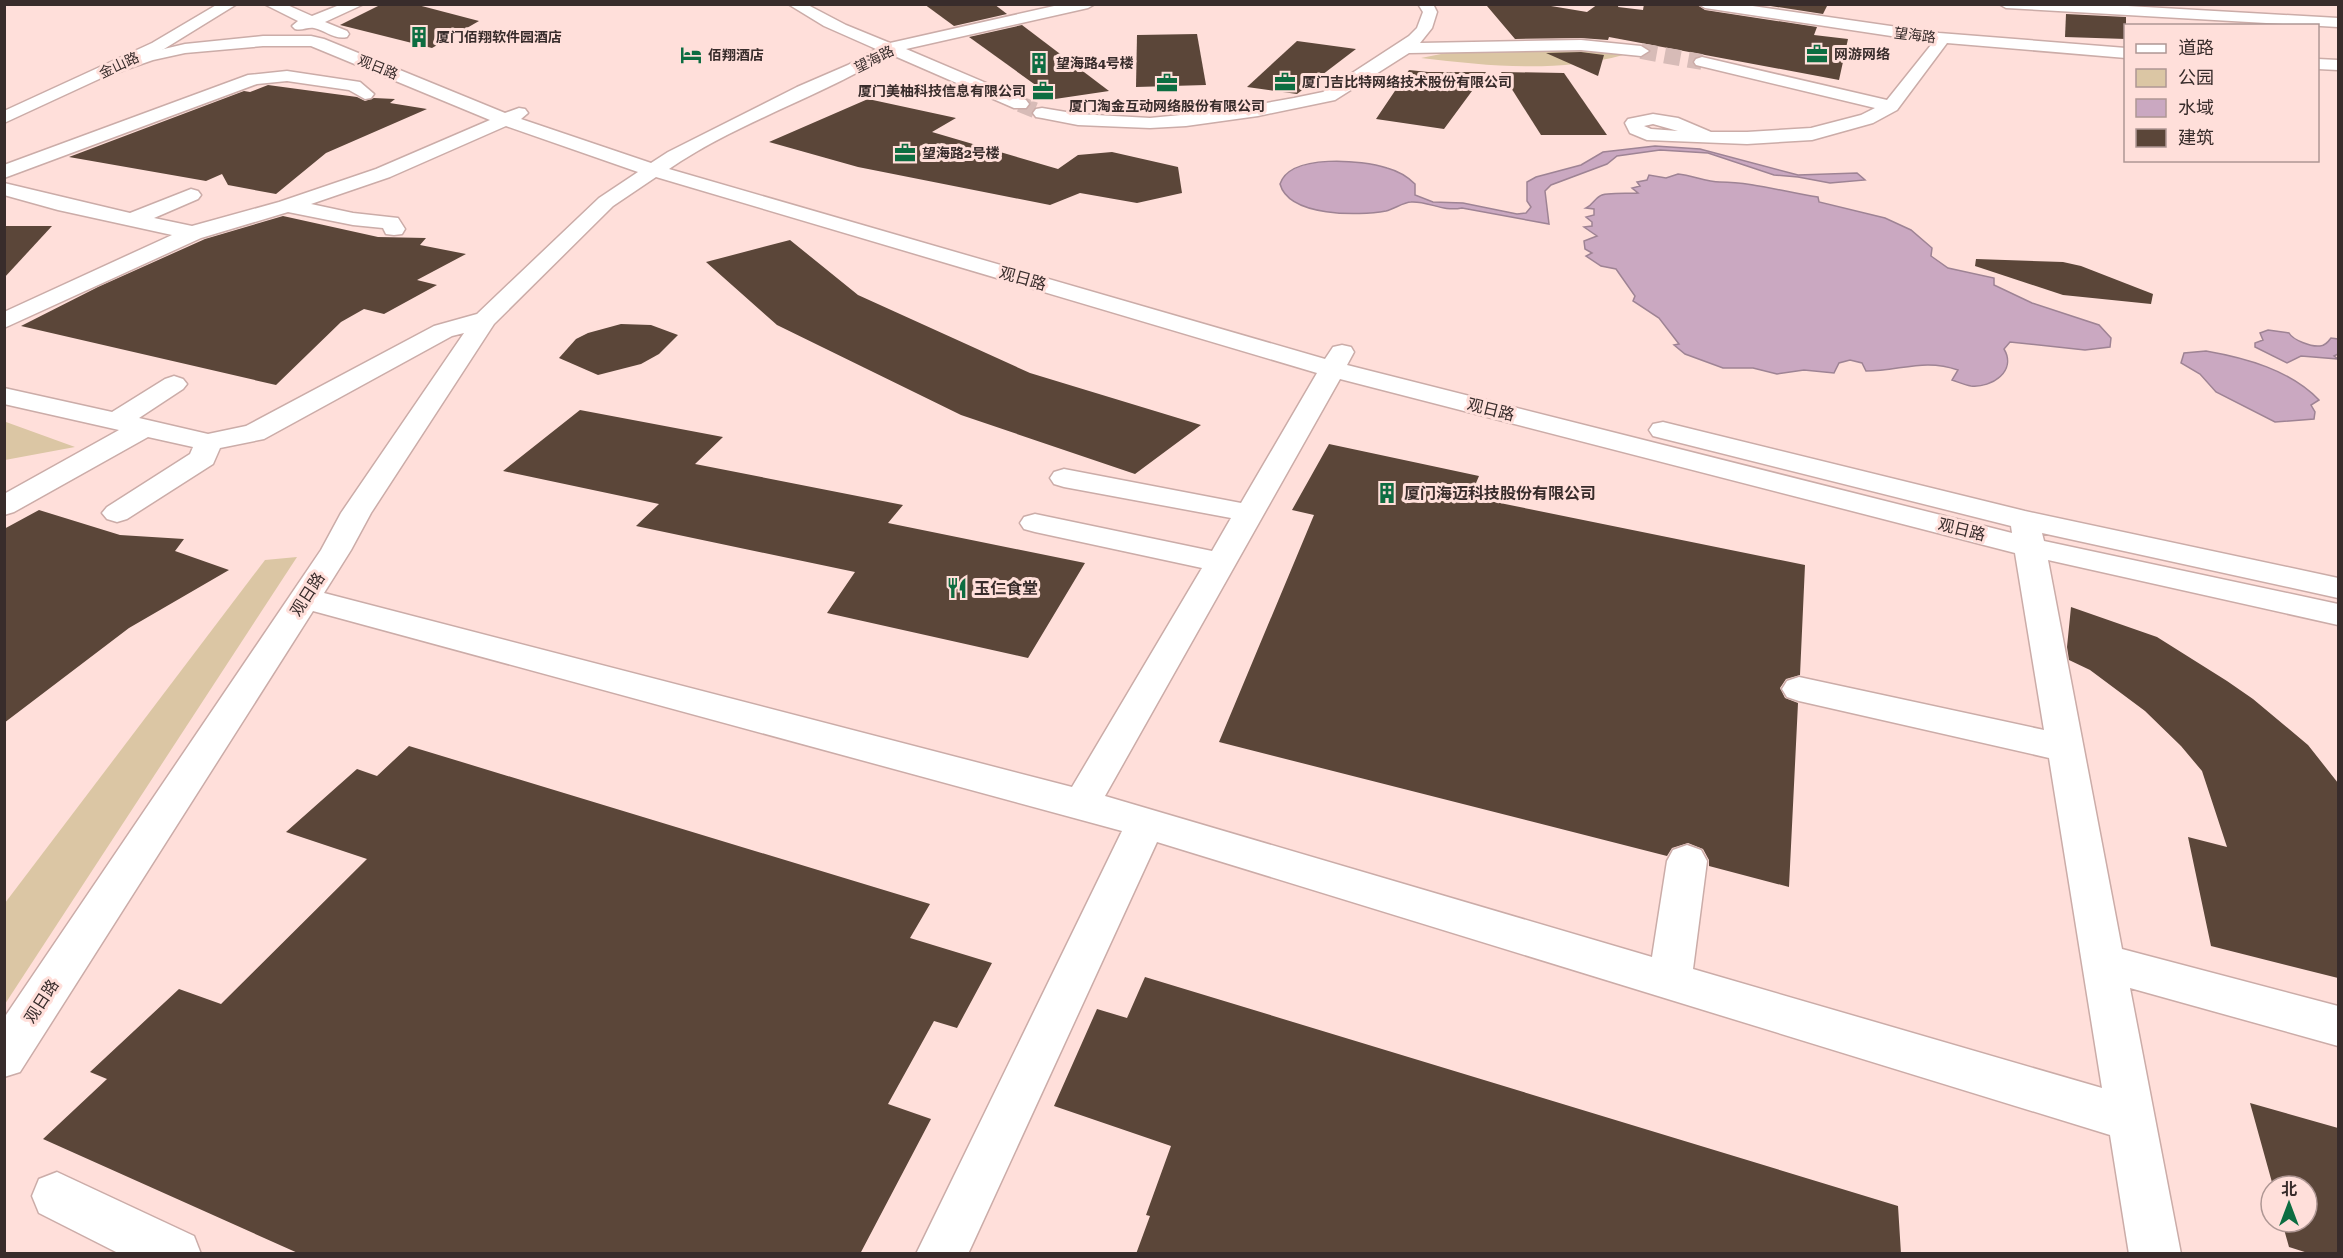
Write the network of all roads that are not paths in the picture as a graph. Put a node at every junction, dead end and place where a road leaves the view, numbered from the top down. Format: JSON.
{"nodes":[{"id":1,"x":231,"y":4,"type":"edge"},
{"id":2,"x":272,"y":4,"type":"edge"},
{"id":3,"x":329,"y":4,"type":"edge"},
{"id":4,"x":357,"y":4,"type":"edge"},
{"id":5,"x":795,"y":4,"type":"edge"},
{"id":6,"x":1088,"y":4,"type":"edge"},
{"id":7,"x":1425,"y":4,"type":"edge"},
{"id":8,"x":1705,"y":4,"type":"edge"},
{"id":9,"x":2006,"y":4,"type":"edge"},
{"id":10,"x":2288,"y":4,"type":"edge"},
{"id":11,"x":1887,"y":13,"type":"dead end"},
{"id":12,"x":307,"y":20,"type":"junction"},
{"id":13,"x":2305,"y":20,"type":"junction"},
{"id":14,"x":2338,"y":23,"type":"edge"},
{"id":15,"x":1887,"y":31,"type":"junction"},
{"id":16,"x":1938,"y":38,"type":"junction"},
{"id":17,"x":235,"y":43,"type":"junction"},
{"id":18,"x":889,"y":48,"type":"junction"},
{"id":19,"x":1403,"y":48,"type":"junction"},
{"id":20,"x":112,"y":50,"type":"dead end"},
{"id":21,"x":1641,"y":51,"type":"tunnel mouth"},
{"id":22,"x":2124,"y":52,"type":"edge"},
{"id":23,"x":1702,"y":62,"type":"tunnel mouth"},
{"id":24,"x":2319,"y":64,"type":"edge"},
{"id":25,"x":2338,"y":65,"type":"edge"},
{"id":26,"x":932,"y":66,"type":"junction"},
{"id":27,"x":87,"y":70,"type":"junction"},
{"id":28,"x":918,"y":80,"type":"dead end"},
{"id":29,"x":365,"y":94,"type":"dead end"},
{"id":30,"x":1020,"y":105,"type":"tunnel mouth"},
{"id":31,"x":1892,"y":106,"type":"junction"},
{"id":32,"x":1042,"y":113,"type":"tunnel mouth"},
{"id":33,"x":516,"y":115,"type":"junction"},
{"id":34,"x":4,"y":118,"type":"edge"},
{"id":35,"x":1707,"y":138,"type":"dead end"},
{"id":36,"x":664,"y":163,"type":"junction"},
{"id":37,"x":4,"y":172,"type":"edge"},
{"id":38,"x":4,"y":189,"type":"edge"},
{"id":39,"x":191,"y":195,"type":"dead end"},
{"id":40,"x":286,"y":206,"type":"junction"},
{"id":41,"x":132,"y":220,"type":"junction"},
{"id":42,"x":394,"y":229,"type":"dead end"},
{"id":43,"x":193,"y":233,"type":"junction"},
{"id":44,"x":485,"y":319,"type":"junction"},
{"id":45,"x":4,"y":321,"type":"edge"},
{"id":46,"x":1338,"y":359,"type":"junction"},
{"id":47,"x":174,"y":384,"type":"dead end"},
{"id":48,"x":4,"y":396,"type":"edge"},
{"id":49,"x":1574,"y":408,"type":"dead end"},
{"id":50,"x":130,"y":425,"type":"junction"},
{"id":51,"x":1643,"y":425,"type":"dead end"},
{"id":52,"x":208,"y":442,"type":"junction"},
{"id":53,"x":1064,"y":477,"type":"dead end"},
{"id":54,"x":4,"y":506,"type":"edge"},
{"id":55,"x":117,"y":513,"type":"dead end"},
{"id":56,"x":1249,"y":513,"type":"junction"},
{"id":57,"x":1035,"y":523,"type":"dead end"},
{"id":58,"x":2027,"y":533,"type":"junction"},
{"id":59,"x":1221,"y":562,"type":"junction"},
{"id":60,"x":2338,"y":588,"type":"edge"},
{"id":61,"x":304,"y":598,"type":"junction"},
{"id":62,"x":2338,"y":614,"type":"edge"},
{"id":63,"x":1799,"y":689,"type":"dead end"},
{"id":64,"x":2065,"y":748,"type":"junction"},
{"id":65,"x":1082,"y":804,"type":"junction"},
{"id":66,"x":1145,"y":823,"type":"junction"},
{"id":67,"x":1687,"y":861,"type":"dead end"},
{"id":68,"x":2103,"y":962,"type":"junction"},
{"id":69,"x":1670,"y":981,"type":"junction"},
{"id":70,"x":2338,"y":1026,"type":"edge"},
{"id":71,"x":4,"y":1057,"type":"edge"},
{"id":72,"x":2131,"y":1119,"type":"junction"},
{"id":73,"x":57,"y":1196,"type":"dead end"},
{"id":74,"x":176,"y":1254,"type":"edge"},
{"id":75,"x":941,"y":1254,"type":"edge"},
{"id":76,"x":2155,"y":1254,"type":"edge"}],
"edges":[{"from":1,"to":27,"type":"street","name":"金山路"},
{"from":2,"to":12,"type":"street","name":"观日路"},
{"from":3,"to":12,"type":"street"},
{"from":4,"to":12,"type":"street"},
{"from":5,"to":18,"type":"street"},
{"from":6,"to":18,"type":"street","name":"望海路"},
{"from":7,"to":19,"type":"street"},
{"from":8,"to":15,"type":"street","name":"望海路"},
{"from":9,"to":13,"type":"street"},
{"from":10,"to":13,"type":"street"},
{"from":11,"to":15,"type":"street"},
{"from":12,"to":17,"type":"street"},
{"from":12,"to":33,"type":"street","name":"观日路"},
{"from":13,"to":14,"type":"street"},
{"from":15,"to":16,"type":"street","name":"望海路"},
{"from":16,"to":22,"type":"street","name":"望海路"},
{"from":16,"to":31,"type":"street"},
{"from":17,"to":27,"type":"street","name":"观日路"},
{"from":17,"to":33,"type":"street","name":"观日路"},
{"from":18,"to":26,"type":"street"},
{"from":18,"to":36,"type":"street","name":"望海路"},
{"from":19,"to":21,"type":"street"},
{"from":19,"to":32,"type":"street"},
{"from":20,"to":27,"type":"street","name":"金山路"},
{"from":23,"to":31,"type":"street"},
{"from":24,"to":25,"type":"street"},
{"from":26,"to":28,"type":"street"},
{"from":26,"to":30,"type":"street"},
{"from":27,"to":34,"type":"street","name":"金山路"},
{"from":29,"to":37,"type":"street"},
{"from":31,"to":35,"type":"street"},
{"from":33,"to":36,"type":"street","name":"观日路"},
{"from":33,"to":40,"type":"street"},
{"from":36,"to":44,"type":"street","name":"观日路"},
{"from":36,"to":46,"type":"street","name":"观日路"},
{"from":38,"to":41,"type":"street"},
{"from":39,"to":41,"type":"street"},
{"from":40,"to":42,"type":"street"},
{"from":40,"to":43,"type":"street"},
{"from":41,"to":43,"type":"street"},
{"from":43,"to":45,"type":"street"},
{"from":44,"to":52,"type":"street"},
{"from":44,"to":61,"type":"street","name":"观日路"},
{"from":46,"to":49,"type":"street","name":"观日路"},
{"from":46,"to":56,"type":"street"},
{"from":46,"to":58,"type":"street","name":"观日路"},
{"from":47,"to":50,"type":"street"},
{"from":48,"to":50,"type":"street"},
{"from":50,"to":52,"type":"street"},
{"from":50,"to":54,"type":"street"},
{"from":51,"to":58,"type":"street","name":"观日路"},
{"from":52,"to":55,"type":"street"},
{"from":53,"to":56,"type":"street"},
{"from":56,"to":59,"type":"street"},
{"from":57,"to":59,"type":"street"},
{"from":58,"to":60,"type":"street","name":"观日路"},
{"from":58,"to":62,"type":"street","name":"观日路"},
{"from":58,"to":64,"type":"street"},
{"from":59,"to":65,"type":"street"},
{"from":61,"to":65,"type":"street"},
{"from":61,"to":71,"type":"street","name":"观日路"},
{"from":63,"to":64,"type":"street"},
{"from":64,"to":68,"type":"street"},
{"from":65,"to":66,"type":"street"},
{"from":66,"to":69,"type":"street"},
{"from":66,"to":75,"type":"street"},
{"from":67,"to":69,"type":"street"},
{"from":68,"to":70,"type":"street"},
{"from":68,"to":72,"type":"street"},
{"from":69,"to":72,"type":"street"},
{"from":72,"to":76,"type":"street"},
{"from":73,"to":74,"type":"street"}]}
